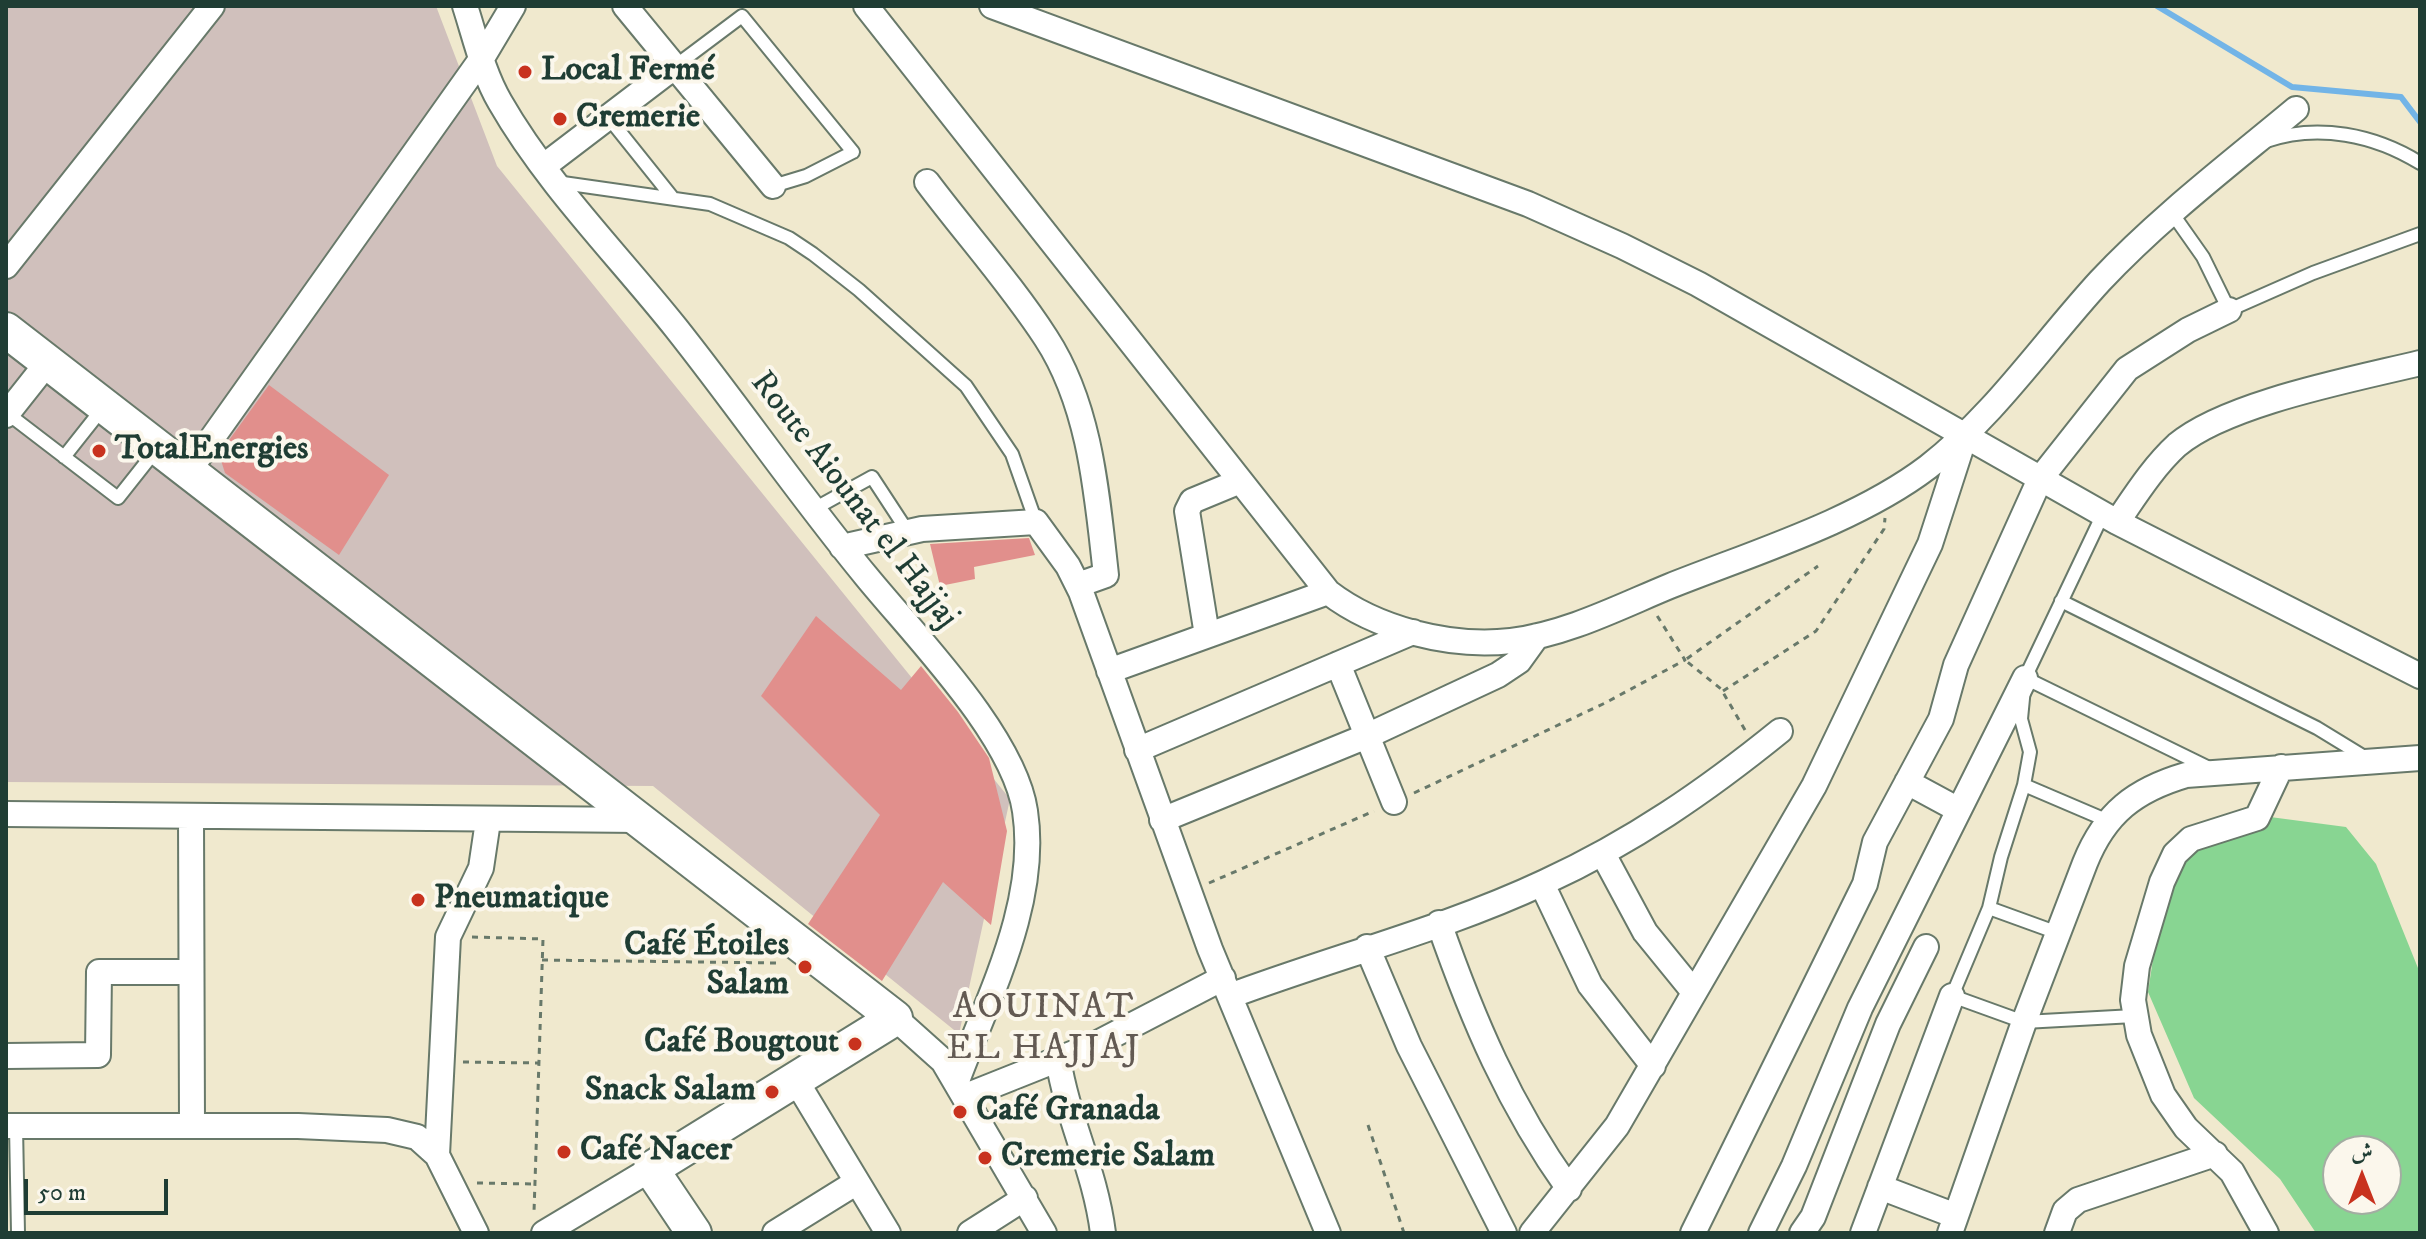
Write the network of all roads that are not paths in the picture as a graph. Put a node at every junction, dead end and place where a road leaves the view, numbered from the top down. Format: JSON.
{"nodes":[{"id":1,"x":212,"y":6,"type":"edge"},
{"id":2,"x":465,"y":6,"type":"edge"},
{"id":3,"x":513,"y":6,"type":"edge"},
{"id":4,"x":625,"y":6,"type":"edge"},
{"id":5,"x":866,"y":6,"type":"edge"},
{"id":6,"x":992,"y":6,"type":"edge"},
{"id":7,"x":738,"y":11,"type":"edge"},
{"id":8,"x":482,"y":58,"type":"junction"},
{"id":9,"x":674,"y":67,"type":"junction"},
{"id":10,"x":2296,"y":109,"type":"dead end"},
{"id":11,"x":608,"y":117,"type":"junction"},
{"id":12,"x":2252,"y":146,"type":"junction"},
{"id":13,"x":2420,"y":163,"type":"edge"},
{"id":14,"x":550,"y":174,"type":"junction"},
{"id":15,"x":927,"y":182,"type":"dead end"},
{"id":16,"x":773,"y":186,"type":"joint"},
{"id":17,"x":672,"y":197,"type":"junction"},
{"id":18,"x":2172,"y":213,"type":"junction"},
{"id":19,"x":2420,"y":234,"type":"edge"},
{"id":20,"x":6,"y":266,"type":"edge"},
{"id":21,"x":2229,"y":310,"type":"junction"},
{"id":22,"x":6,"y":330,"type":"edge"},
{"id":23,"x":48,"y":362,"type":"junction"},
{"id":24,"x":2420,"y":363,"type":"edge"},
{"id":25,"x":105,"y":406,"type":"junction"},
{"id":26,"x":7,"y":414,"type":"edge"},
{"id":27,"x":1965,"y":434,"type":"junction"},
{"id":28,"x":157,"y":448,"type":"junction"},
{"id":29,"x":64,"y":457,"type":"junction"},
{"id":30,"x":188,"y":472,"type":"junction"},
{"id":31,"x":2040,"y":479,"type":"junction"},
{"id":32,"x":1238,"y":482,"type":"junction"},
{"id":33,"x":814,"y":509,"type":"junction"},
{"id":34,"x":2110,"y":518,"type":"junction"},
{"id":35,"x":1036,"y":522,"type":"junction"},
{"id":36,"x":908,"y":532,"type":"junction"},
{"id":37,"x":842,"y":547,"type":"junction"},
{"id":38,"x":1078,"y":585,"type":"junction"},
{"id":39,"x":1328,"y":592,"type":"junction"},
{"id":40,"x":2061,"y":601,"type":"junction"},
{"id":41,"x":1413,"y":632,"type":"junction"},
{"id":42,"x":1207,"y":635,"type":"junction"},
{"id":43,"x":1537,"y":636,"type":"junction"},
{"id":44,"x":1338,"y":664,"type":"junction"},
{"id":45,"x":1109,"y":671,"type":"junction"},
{"id":46,"x":2420,"y":676,"type":"edge"},
{"id":47,"x":2025,"y":678,"type":"junction"},
{"id":48,"x":1780,"y":731,"type":"dead end"},
{"id":49,"x":1367,"y":736,"type":"junction"},
{"id":50,"x":1137,"y":750,"type":"junction"},
{"id":51,"x":2420,"y":758,"type":"edge"},
{"id":52,"x":2372,"y":761,"type":"junction"},
{"id":53,"x":2281,"y":767,"type":"junction"},
{"id":54,"x":2219,"y":772,"type":"junction"},
{"id":55,"x":1907,"y":782,"type":"junction"},
{"id":56,"x":2024,"y":785,"type":"junction"},
{"id":57,"x":1394,"y":802,"type":"road end"},
{"id":58,"x":1957,"y":809,"type":"junction"},
{"id":59,"x":6,"y":814,"type":"edge"},
{"id":60,"x":191,"y":817,"type":"junction"},
{"id":61,"x":640,"y":820,"type":"junction"},
{"id":62,"x":1162,"y":820,"type":"junction"},
{"id":63,"x":2106,"y":820,"type":"junction"},
{"id":64,"x":488,"y":821,"type":"junction"},
{"id":65,"x":1603,"y":854,"type":"junction"},
{"id":66,"x":1542,"y":884,"type":"junction"},
{"id":67,"x":1989,"y":908,"type":"junction"},
{"id":68,"x":1439,"y":923,"type":"junction"},
{"id":69,"x":2058,"y":933,"type":"junction"},
{"id":70,"x":1367,"y":947,"type":"junction"},
{"id":71,"x":1926,"y":947,"type":"dead end"},
{"id":72,"x":191,"y":972,"type":"junction"},
{"id":73,"x":1226,"y":987,"type":"junction"},
{"id":74,"x":1693,"y":991,"type":"junction"},
{"id":75,"x":1952,"y":996,"type":"junction"},
{"id":76,"x":2134,"y":1016,"type":"junction"},
{"id":77,"x":895,"y":1018,"type":"junction"},
{"id":78,"x":2024,"y":1022,"type":"junction"},
{"id":79,"x":6,"y":1056,"type":"edge"},
{"id":80,"x":1058,"y":1059,"type":"junction"},
{"id":81,"x":1653,"y":1066,"type":"junction"},
{"id":82,"x":795,"y":1079,"type":"junction"},
{"id":83,"x":961,"y":1088,"type":"junction"},
{"id":84,"x":11,"y":1126,"type":"edge"},
{"id":85,"x":192,"y":1126,"type":"junction"},
{"id":86,"x":2215,"y":1154,"type":"junction"},
{"id":87,"x":437,"y":1155,"type":"junction"},
{"id":88,"x":651,"y":1169,"type":"junction"},
{"id":89,"x":857,"y":1182,"type":"junction"},
{"id":90,"x":1880,"y":1187,"type":"junction"},
{"id":91,"x":1569,"y":1189,"type":"junction"},
{"id":92,"x":1025,"y":1198,"type":"junction"},
{"id":93,"x":1953,"y":1225,"type":"edge"},
{"id":94,"x":539,"y":1227,"type":"edge"},
{"id":95,"x":18,"y":1233,"type":"edge"},
{"id":96,"x":476,"y":1233,"type":"edge"},
{"id":97,"x":694,"y":1233,"type":"edge"},
{"id":98,"x":775,"y":1233,"type":"edge"},
{"id":99,"x":888,"y":1233,"type":"edge"},
{"id":100,"x":970,"y":1233,"type":"edge"},
{"id":101,"x":1044,"y":1233,"type":"edge"},
{"id":102,"x":1103,"y":1233,"type":"edge"},
{"id":103,"x":1328,"y":1233,"type":"edge"},
{"id":104,"x":1504,"y":1233,"type":"edge"},
{"id":105,"x":1532,"y":1233,"type":"edge"},
{"id":106,"x":1693,"y":1233,"type":"edge"},
{"id":107,"x":1761,"y":1233,"type":"edge"},
{"id":108,"x":1802,"y":1233,"type":"edge"},
{"id":109,"x":1863,"y":1233,"type":"edge"},
{"id":110,"x":2057,"y":1233,"type":"edge"},
{"id":111,"x":2266,"y":1233,"type":"edge"}],
"edges":[{"from":1,"to":20,"type":"street"},
{"from":2,"to":8,"type":"street","name":"Route Aiounat el Hajjaj"},
{"from":3,"to":8,"type":"street"},
{"from":4,"to":9,"type":"street"},
{"from":5,"to":32,"type":"street"},
{"from":6,"to":27,"type":"street"},
{"from":7,"to":9,"type":"lane"},
{"from":7,"to":16,"type":"lane"},
{"from":8,"to":14,"type":"street","name":"Route Aiounat el Hajjaj"},
{"from":8,"to":30,"type":"street"},
{"from":9,"to":11,"type":"street"},
{"from":9,"to":16,"type":"street"},
{"from":10,"to":12,"type":"street"},
{"from":11,"to":14,"type":"street"},
{"from":11,"to":17,"type":"lane"},
{"from":12,"to":13,"type":"lane"},
{"from":12,"to":18,"type":"street"},
{"from":14,"to":17,"type":"lane"},
{"from":14,"to":33,"type":"street","name":"Route Aiounat el Hajjaj"},
{"from":15,"to":38,"type":"street"},
{"from":17,"to":35,"type":"lane"},
{"from":18,"to":21,"type":"lane"},
{"from":18,"to":27,"type":"street"},
{"from":19,"to":21,"type":"lane"},
{"from":21,"to":31,"type":"street"},
{"from":22,"to":23,"type":"street"},
{"from":23,"to":25,"type":"street"},
{"from":23,"to":26,"type":"street"},
{"from":24,"to":34,"type":"street"},
{"from":25,"to":28,"type":"street"},
{"from":25,"to":29,"type":"lane"},
{"from":26,"to":29,"type":"lane"},
{"from":27,"to":31,"type":"street"},
{"from":27,"to":43,"type":"street"},
{"from":27,"to":74,"type":"street"},
{"from":28,"to":29,"type":"lane"},
{"from":28,"to":30,"type":"street"},
{"from":30,"to":61,"type":"street"},
{"from":31,"to":34,"type":"street"},
{"from":31,"to":55,"type":"street"},
{"from":32,"to":39,"type":"street"},
{"from":32,"to":42,"type":"street"},
{"from":33,"to":36,"type":"lane"},
{"from":33,"to":37,"type":"street","name":"Route Aiounat el Hajjaj"},
{"from":34,"to":40,"type":"lane"},
{"from":34,"to":46,"type":"street"},
{"from":35,"to":36,"type":"street"},
{"from":35,"to":38,"type":"street"},
{"from":36,"to":37,"type":"street"},
{"from":37,"to":83,"type":"street","name":"Route Aiounat el Hajjaj"},
{"from":38,"to":45,"type":"street"},
{"from":39,"to":41,"type":"street"},
{"from":39,"to":42,"type":"street"},
{"from":40,"to":47,"type":"lane"},
{"from":40,"to":52,"type":"lane"},
{"from":41,"to":43,"type":"street"},
{"from":41,"to":44,"type":"street"},
{"from":42,"to":45,"type":"street"},
{"from":43,"to":49,"type":"street"},
{"from":44,"to":49,"type":"street"},
{"from":44,"to":50,"type":"street"},
{"from":45,"to":50,"type":"street"},
{"from":47,"to":54,"type":"lane"},
{"from":47,"to":56,"type":"lane"},
{"from":47,"to":58,"type":"street"},
{"from":48,"to":65,"type":"street"},
{"from":49,"to":57,"type":"street"},
{"from":49,"to":62,"type":"street"},
{"from":50,"to":62,"type":"street"},
{"from":51,"to":52,"type":"street"},
{"from":52,"to":53,"type":"street"},
{"from":53,"to":54,"type":"street"},
{"from":53,"to":76,"type":"street"},
{"from":54,"to":63,"type":"street"},
{"from":55,"to":58,"type":"street"},
{"from":55,"to":106,"type":"street"},
{"from":56,"to":63,"type":"lane"},
{"from":56,"to":67,"type":"lane"},
{"from":58,"to":107,"type":"street"},
{"from":59,"to":60,"type":"street"},
{"from":60,"to":64,"type":"street"},
{"from":60,"to":72,"type":"street"},
{"from":61,"to":64,"type":"street"},
{"from":61,"to":77,"type":"street"},
{"from":62,"to":73,"type":"street"},
{"from":63,"to":69,"type":"street"},
{"from":64,"to":87,"type":"street"},
{"from":65,"to":66,"type":"street"},
{"from":65,"to":74,"type":"street"},
{"from":66,"to":68,"type":"street"},
{"from":66,"to":81,"type":"street"},
{"from":67,"to":69,"type":"lane"},
{"from":67,"to":75,"type":"lane"},
{"from":68,"to":70,"type":"street"},
{"from":68,"to":91,"type":"street"},
{"from":69,"to":78,"type":"street"},
{"from":70,"to":73,"type":"street"},
{"from":70,"to":104,"type":"street"},
{"from":71,"to":108,"type":"street"},
{"from":72,"to":79,"type":"street"},
{"from":72,"to":85,"type":"street"},
{"from":73,"to":80,"type":"street"},
{"from":73,"to":103,"type":"street"},
{"from":74,"to":81,"type":"street"},
{"from":75,"to":78,"type":"lane"},
{"from":75,"to":90,"type":"street"},
{"from":76,"to":78,"type":"lane"},
{"from":76,"to":86,"type":"street"},
{"from":77,"to":82,"type":"street"},
{"from":77,"to":83,"type":"street"},
{"from":78,"to":93,"type":"street"},
{"from":80,"to":83,"type":"street"},
{"from":80,"to":102,"type":"street"},
{"from":81,"to":91,"type":"street"},
{"from":82,"to":88,"type":"street"},
{"from":82,"to":89,"type":"street"},
{"from":83,"to":92,"type":"street"},
{"from":84,"to":85,"type":"street"},
{"from":84,"to":95,"type":"lane"},
{"from":85,"to":87,"type":"street"},
{"from":86,"to":110,"type":"street"},
{"from":86,"to":111,"type":"street"},
{"from":87,"to":96,"type":"street"},
{"from":88,"to":94,"type":"street"},
{"from":88,"to":97,"type":"street"},
{"from":89,"to":98,"type":"street"},
{"from":89,"to":99,"type":"street"},
{"from":90,"to":93,"type":"street"},
{"from":90,"to":109,"type":"street"},
{"from":91,"to":105,"type":"street"},
{"from":92,"to":100,"type":"street"},
{"from":92,"to":101,"type":"street"}]}
